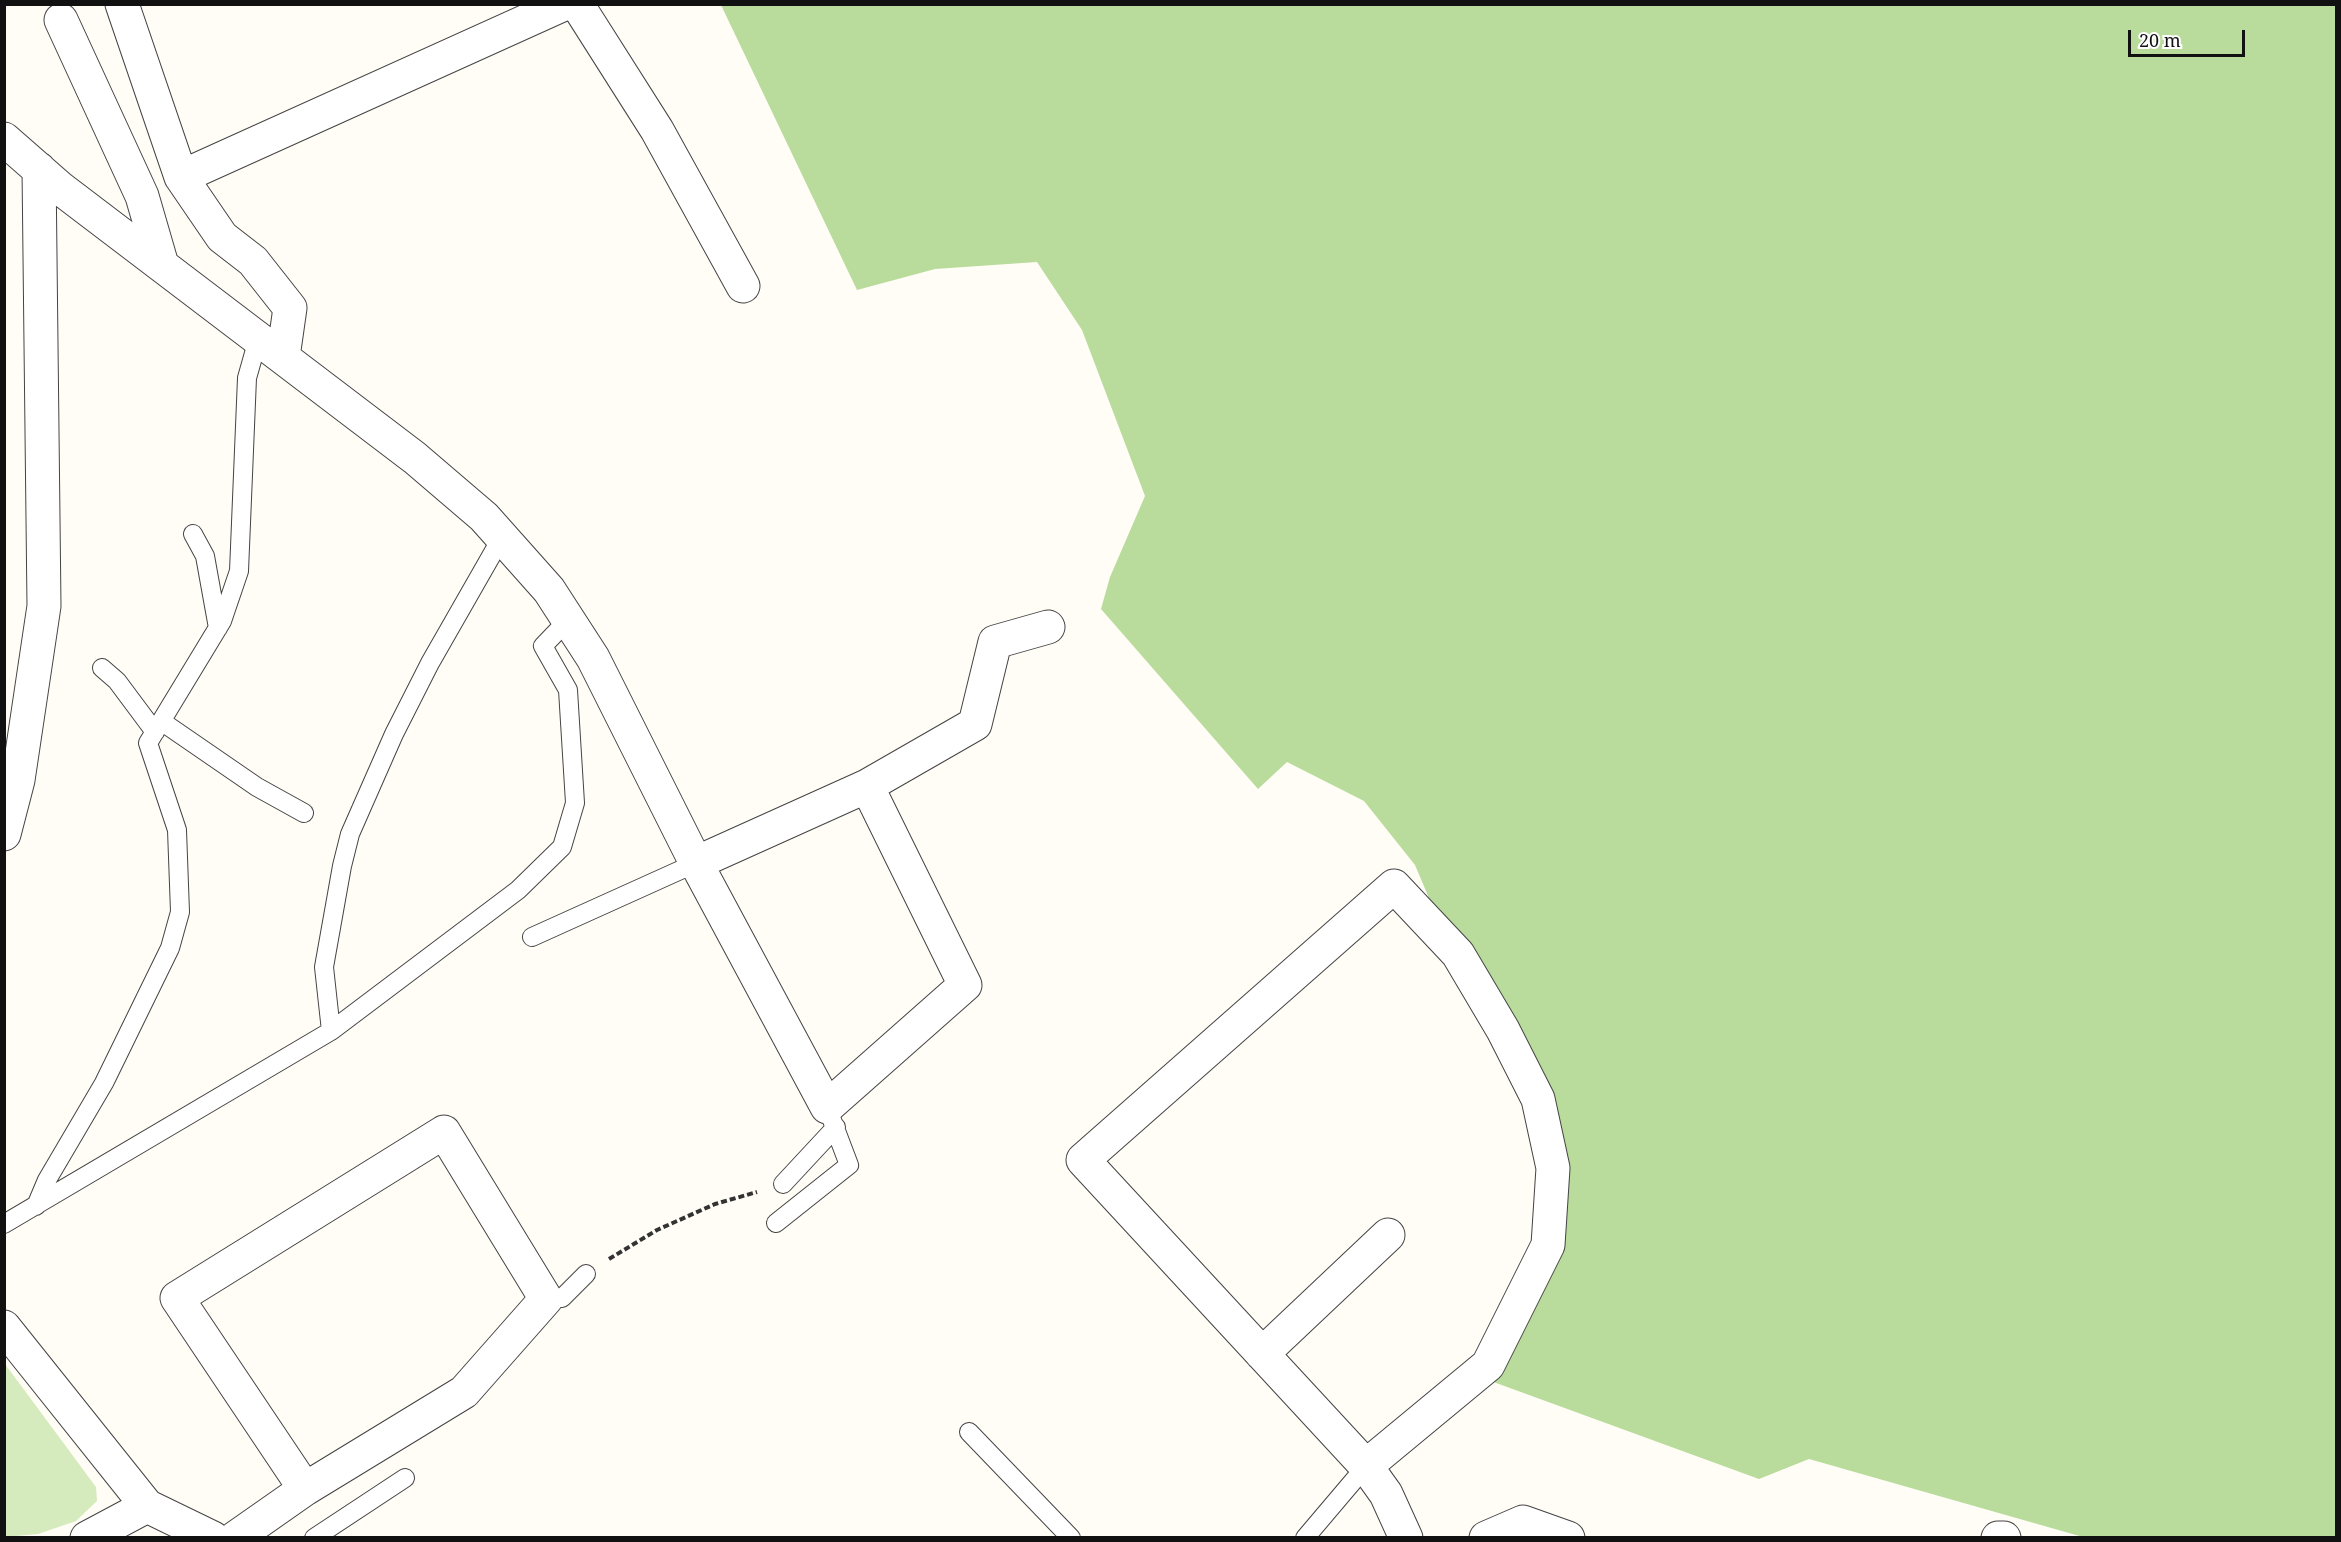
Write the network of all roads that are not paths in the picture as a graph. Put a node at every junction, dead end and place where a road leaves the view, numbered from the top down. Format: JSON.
{"nodes":[{"id":1,"x":564,"y":4,"type":"edge"},
{"id":2,"x":577,"y":4,"type":"edge"},
{"id":3,"x":123,"y":5,"type":"edge"},
{"id":4,"x":61,"y":20,"type":"dead end"},
{"id":5,"x":4,"y":139,"type":"edge"},
{"id":6,"x":39,"y":169,"type":"junction"},
{"id":7,"x":181,"y":177,"type":"junction"},
{"id":8,"x":162,"y":265,"type":"junction"},
{"id":9,"x":743,"y":286,"type":"dead end"},
{"id":10,"x":271,"y":348,"type":"junction"},
{"id":11,"x":193,"y":534,"type":"dead end"},
{"id":12,"x":502,"y":537,"type":"junction"},
{"id":13,"x":568,"y":620,"type":"junction"},
{"id":14,"x":1048,"y":627,"type":"dead end"},
{"id":15,"x":218,"y":628,"type":"junction"},
{"id":16,"x":102,"y":668,"type":"dead end"},
{"id":17,"x":158,"y":726,"type":"junction"},
{"id":18,"x":867,"y":786,"type":"junction"},
{"id":19,"x":304,"y":813,"type":"dead end"},
{"id":20,"x":4,"y":834,"type":"edge"},
{"id":21,"x":696,"y":863,"type":"junction"},
{"id":22,"x":532,"y":937,"type":"dead end"},
{"id":23,"x":331,"y":1030,"type":"junction"},
{"id":24,"x":832,"y":1117,"type":"junction"},
{"id":25,"x":783,"y":1184,"type":"road end"},
{"id":26,"x":36,"y":1206,"type":"junction"},
{"id":27,"x":776,"y":1223,"type":"dead end"},
{"id":28,"x":4,"y":1224,"type":"edge"},
{"id":29,"x":1388,"y":1235,"type":"dead end"},
{"id":30,"x":586,"y":1274,"type":"road end"},
{"id":31,"x":546,"y":1299,"type":"junction"},
{"id":32,"x":4,"y":1327,"type":"edge"},
{"id":33,"x":1262,"y":1354,"type":"junction"},
{"id":34,"x":969,"y":1432,"type":"dead end"},
{"id":35,"x":1366,"y":1466,"type":"junction"},
{"id":36,"x":405,"y":1478,"type":"dead end"},
{"id":37,"x":306,"y":1489,"type":"junction"},
{"id":38,"x":147,"y":1506,"type":"junction"},
{"id":39,"x":87,"y":1538,"type":"edge"},
{"id":40,"x":213,"y":1538,"type":"edge"},
{"id":41,"x":235,"y":1538,"type":"edge"},
{"id":42,"x":314,"y":1538,"type":"edge"},
{"id":43,"x":1071,"y":1538,"type":"edge"},
{"id":44,"x":1305,"y":1538,"type":"edge"},
{"id":45,"x":1406,"y":1538,"type":"edge"},
{"id":46,"x":1486,"y":1538,"type":"edge"},
{"id":47,"x":1569,"y":1538,"type":"edge"},
{"id":48,"x":1998,"y":1538,"type":"edge"},
{"id":49,"x":2004,"y":1538,"type":"edge"}],
"edges":[{"from":1,"to":7,"type":"street"},
{"from":2,"to":9,"type":"street"},
{"from":3,"to":7,"type":"street"},
{"from":4,"to":8,"type":"street"},
{"from":5,"to":6,"type":"street"},
{"from":6,"to":8,"type":"street"},
{"from":6,"to":20,"type":"street"},
{"from":7,"to":10,"type":"street"},
{"from":8,"to":10,"type":"street"},
{"from":10,"to":12,"type":"street"},
{"from":10,"to":15,"type":"lane"},
{"from":11,"to":15,"type":"lane"},
{"from":12,"to":13,"type":"street"},
{"from":12,"to":23,"type":"lane"},
{"from":13,"to":21,"type":"street"},
{"from":13,"to":23,"type":"lane"},
{"from":14,"to":18,"type":"street"},
{"from":15,"to":17,"type":"lane"},
{"from":16,"to":17,"type":"lane"},
{"from":17,"to":19,"type":"lane"},
{"from":17,"to":26,"type":"lane"},
{"from":18,"to":21,"type":"street"},
{"from":18,"to":24,"type":"street"},
{"from":21,"to":22,"type":"lane"},
{"from":21,"to":24,"type":"street"},
{"from":23,"to":26,"type":"lane"},
{"from":24,"to":25,"type":"lane"},
{"from":24,"to":27,"type":"lane"},
{"from":26,"to":28,"type":"lane"},
{"from":29,"to":33,"type":"street"},
{"from":30,"to":31,"type":"lane"},
{"from":31,"to":37,"type":"street"},
{"from":31,"to":37,"type":"street"},
{"from":32,"to":38,"type":"street"},
{"from":33,"to":35,"type":"street"},
{"from":33,"to":35,"type":"street"},
{"from":34,"to":43,"type":"lane"},
{"from":35,"to":44,"type":"lane"},
{"from":35,"to":45,"type":"street"},
{"from":36,"to":42,"type":"lane"},
{"from":37,"to":41,"type":"street"},
{"from":38,"to":39,"type":"street"},
{"from":38,"to":40,"type":"street"},
{"from":46,"to":47,"type":"street"},
{"from":48,"to":49,"type":"street"}]}
